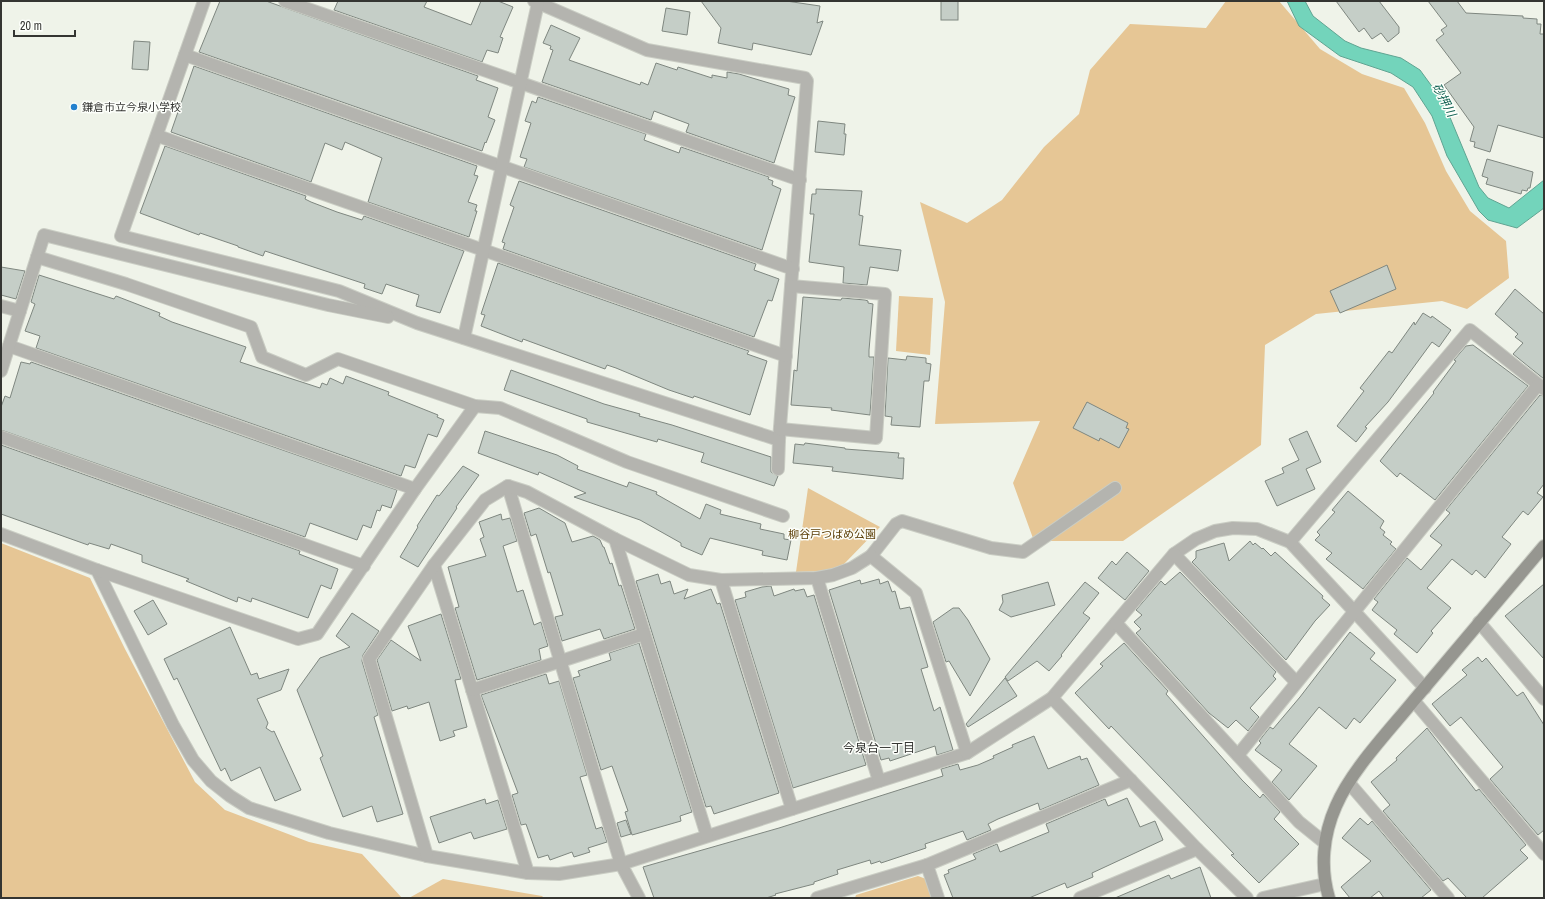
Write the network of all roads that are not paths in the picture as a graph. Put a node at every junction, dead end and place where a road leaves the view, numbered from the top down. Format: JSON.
{"nodes":[{"id":1,"x":204,"y":1,"type":"edge"},
{"id":2,"x":285,"y":1,"type":"edge"},
{"id":3,"x":536,"y":2,"type":"edge"},
{"id":4,"x":185,"y":55,"type":"junction"},
{"id":5,"x":520,"y":83,"type":"junction"},
{"id":6,"x":158,"y":136,"type":"junction"},
{"id":7,"x":502,"y":167,"type":"junction"},
{"id":8,"x":800,"y":180,"type":"junction"},
{"id":9,"x":483,"y":251,"type":"junction"},
{"id":10,"x":37,"y":257,"type":"junction"},
{"id":11,"x":793,"y":269,"type":"junction"},
{"id":12,"x":791,"y":286,"type":"junction"},
{"id":13,"x":1,"y":306,"type":"edge"},
{"id":14,"x":20,"y":311,"type":"junction"},
{"id":15,"x":417,"y":323,"type":"junction"},
{"id":16,"x":464,"y":338,"type":"junction"},
{"id":17,"x":9,"y":346,"type":"junction"},
{"id":18,"x":786,"y":356,"type":"junction"},
{"id":19,"x":1,"y":371,"type":"edge"},
{"id":20,"x":1541,"y":387,"type":"edge"},
{"id":21,"x":475,"y":406,"type":"junction"},
{"id":22,"x":779,"y":434,"type":"junction"},
{"id":23,"x":1,"y":437,"type":"edge"},
{"id":24,"x":778,"y":469,"type":"dead end"},
{"id":25,"x":508,"y":486,"type":"junction"},
{"id":26,"x":1115,"y":488,"type":"dead end"},
{"id":27,"x":415,"y":490,"type":"junction"},
{"id":28,"x":783,"y":516,"type":"dead end"},
{"id":29,"x":1,"y":534,"type":"edge"},
{"id":30,"x":615,"y":539,"type":"junction"},
{"id":31,"x":1290,"y":542,"type":"junction"},
{"id":32,"x":1544,"y":546,"type":"edge"},
{"id":33,"x":1174,"y":554,"type":"junction"},
{"id":34,"x":871,"y":556,"type":"junction"},
{"id":35,"x":434,"y":565,"type":"junction"},
{"id":36,"x":364,"y":566,"type":"junction"},
{"id":37,"x":97,"y":570,"type":"junction"},
{"id":38,"x":817,"y":578,"type":"junction"},
{"id":39,"x":721,"y":580,"type":"junction"},
{"id":40,"x":1354,"y":612,"type":"junction"},
{"id":41,"x":1479,"y":622,"type":"junction"},
{"id":42,"x":1116,"y":623,"type":"junction"},
{"id":43,"x":644,"y":634,"type":"junction"},
{"id":44,"x":560,"y":662,"type":"junction"},
{"id":45,"x":1296,"y":682,"type":"junction"},
{"id":46,"x":1425,"y":688,"type":"junction"},
{"id":47,"x":472,"y":690,"type":"junction"},
{"id":48,"x":1052,"y":698,"type":"junction"},
{"id":49,"x":1544,"y":699,"type":"edge"},
{"id":50,"x":1414,"y":701,"type":"junction"},
{"id":51,"x":967,"y":753,"type":"junction"},
{"id":52,"x":1238,"y":755,"type":"junction"},
{"id":53,"x":1131,"y":780,"type":"junction"},
{"id":54,"x":879,"y":781,"type":"junction"},
{"id":55,"x":1349,"y":783,"type":"junction"},
{"id":56,"x":792,"y":809,"type":"junction"},
{"id":57,"x":707,"y":836,"type":"junction"},
{"id":58,"x":1325,"y":843,"type":"junction"},
{"id":59,"x":1197,"y":849,"type":"junction"},
{"id":60,"x":1544,"y":854,"type":"edge"},
{"id":61,"x":427,"y":856,"type":"junction"},
{"id":62,"x":621,"y":864,"type":"junction"},
{"id":63,"x":927,"y":865,"type":"junction"},
{"id":64,"x":528,"y":873,"type":"junction"},
{"id":65,"x":1325,"y":884,"type":"junction"},
{"id":66,"x":844,"y":894,"type":"edge"},
{"id":67,"x":639,"y":898,"type":"edge"},
{"id":68,"x":817,"y":898,"type":"edge"},
{"id":69,"x":938,"y":898,"type":"edge"},
{"id":70,"x":1080,"y":898,"type":"edge"},
{"id":71,"x":1247,"y":898,"type":"edge"},
{"id":72,"x":1263,"y":898,"type":"edge"},
{"id":73,"x":1329,"y":898,"type":"edge"},
{"id":74,"x":1448,"y":898,"type":"edge"}],
"edges":[{"from":1,"to":4,"type":"street"},
{"from":2,"to":5,"type":"street"},
{"from":3,"to":5,"type":"street"},
{"from":3,"to":8,"type":"street"},
{"from":4,"to":6,"type":"street"},
{"from":4,"to":7,"type":"street"},
{"from":5,"to":7,"type":"street"},
{"from":5,"to":8,"type":"street"},
{"from":6,"to":9,"type":"street"},
{"from":6,"to":15,"type":"street"},
{"from":7,"to":9,"type":"street"},
{"from":7,"to":11,"type":"street"},
{"from":8,"to":11,"type":"street"},
{"from":9,"to":16,"type":"street"},
{"from":9,"to":18,"type":"street"},
{"from":10,"to":14,"type":"street"},
{"from":10,"to":15,"type":"street"},
{"from":10,"to":21,"type":"street"},
{"from":11,"to":12,"type":"street"},
{"from":12,"to":18,"type":"street"},
{"from":12,"to":22,"type":"street"},
{"from":13,"to":14,"type":"street"},
{"from":14,"to":17,"type":"street"},
{"from":15,"to":16,"type":"street"},
{"from":16,"to":22,"type":"street"},
{"from":17,"to":19,"type":"street"},
{"from":17,"to":27,"type":"street"},
{"from":18,"to":22,"type":"street"},
{"from":20,"to":31,"type":"street"},
{"from":20,"to":40,"type":"street"},
{"from":21,"to":27,"type":"street"},
{"from":21,"to":28,"type":"street"},
{"from":22,"to":24,"type":"street"},
{"from":23,"to":36,"type":"street"},
{"from":25,"to":30,"type":"street"},
{"from":25,"to":35,"type":"street"},
{"from":25,"to":44,"type":"street"},
{"from":26,"to":34,"type":"street"},
{"from":27,"to":36,"type":"street"},
{"from":29,"to":37,"type":"street"},
{"from":30,"to":39,"type":"street"},
{"from":30,"to":43,"type":"street"},
{"from":31,"to":33,"type":"street"},
{"from":31,"to":40,"type":"street"},
{"from":32,"to":41,"type":"street"},
{"from":33,"to":42,"type":"street"},
{"from":33,"to":45,"type":"street"},
{"from":34,"to":38,"type":"street"},
{"from":34,"to":51,"type":"street"},
{"from":35,"to":47,"type":"street"},
{"from":35,"to":61,"type":"street"},
{"from":36,"to":37,"type":"street"},
{"from":37,"to":61,"type":"street"},
{"from":38,"to":39,"type":"street"},
{"from":38,"to":54,"type":"street"},
{"from":39,"to":56,"type":"street"},
{"from":40,"to":45,"type":"street"},
{"from":40,"to":46,"type":"street"},
{"from":41,"to":46,"type":"street"},
{"from":41,"to":49,"type":"street"},
{"from":42,"to":48,"type":"street"},
{"from":42,"to":52,"type":"street"},
{"from":43,"to":44,"type":"street"},
{"from":43,"to":57,"type":"street"},
{"from":44,"to":47,"type":"street"},
{"from":44,"to":62,"type":"street"},
{"from":45,"to":52,"type":"street"},
{"from":46,"to":50,"type":"street"},
{"from":47,"to":64,"type":"street"},
{"from":48,"to":51,"type":"street"},
{"from":48,"to":53,"type":"street"},
{"from":50,"to":55,"type":"street"},
{"from":50,"to":60,"type":"street"},
{"from":51,"to":54,"type":"street"},
{"from":52,"to":58,"type":"street"},
{"from":53,"to":59,"type":"street"},
{"from":53,"to":63,"type":"street"},
{"from":54,"to":56,"type":"street"},
{"from":55,"to":58,"type":"street"},
{"from":55,"to":74,"type":"street"},
{"from":56,"to":57,"type":"street"},
{"from":57,"to":62,"type":"street"},
{"from":58,"to":65,"type":"street"},
{"from":59,"to":70,"type":"street"},
{"from":59,"to":71,"type":"street"},
{"from":61,"to":64,"type":"street"},
{"from":62,"to":64,"type":"street"},
{"from":62,"to":67,"type":"street"},
{"from":63,"to":66,"type":"street"},
{"from":63,"to":69,"type":"street"},
{"from":65,"to":72,"type":"street"},
{"from":65,"to":73,"type":"street"},
{"from":66,"to":68,"type":"street"}]}
